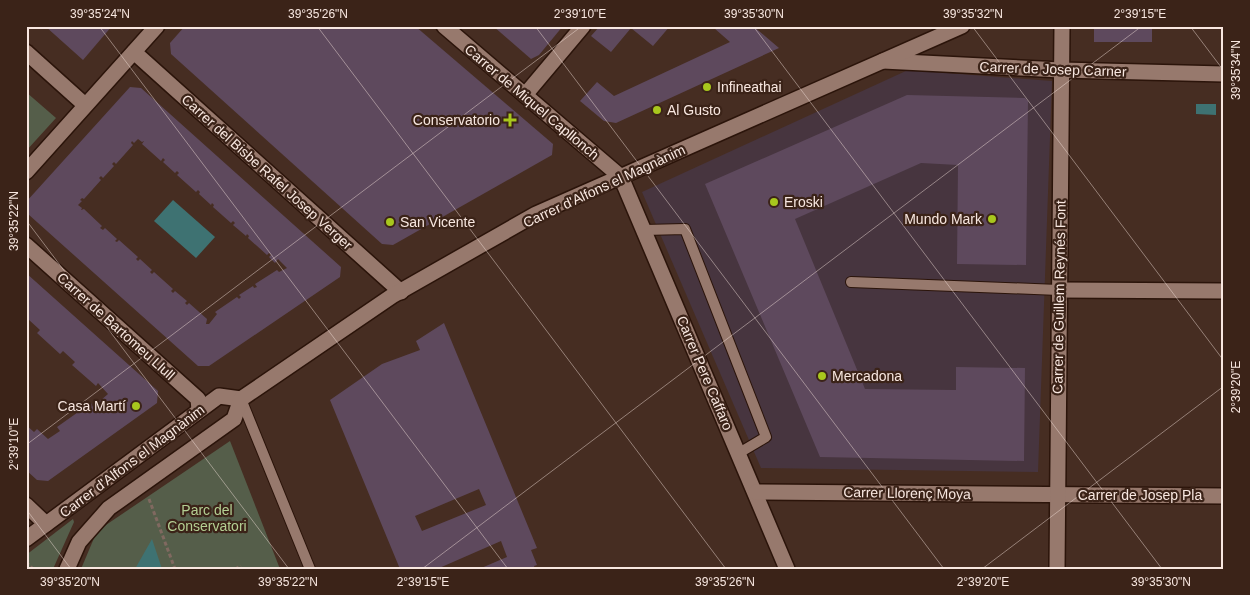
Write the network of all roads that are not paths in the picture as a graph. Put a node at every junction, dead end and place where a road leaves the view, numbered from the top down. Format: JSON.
{"nodes":[{"id":1,"x":157,"y":26,"type":"edge"},
{"id":2,"x":444,"y":26,"type":"edge"},
{"id":3,"x":583,"y":26,"type":"edge"},
{"id":4,"x":962,"y":26,"type":"edge"},
{"id":5,"x":1062,"y":26,"type":"edge"},
{"id":6,"x":26,"y":52,"type":"edge"},
{"id":7,"x":134,"y":52,"type":"junction"},
{"id":8,"x":883,"y":61,"type":"junction"},
{"id":9,"x":1061,"y":70,"type":"junction"},
{"id":10,"x":1224,"y":74,"type":"edge"},
{"id":11,"x":525,"y":95,"type":"junction"},
{"id":12,"x":85,"y":105,"type":"junction"},
{"id":13,"x":26,"y":172,"type":"edge"},
{"id":14,"x":621,"y":177,"type":"junction"},
{"id":15,"x":644,"y":230,"type":"junction"},
{"id":16,"x":26,"y":245,"type":"edge"},
{"id":17,"x":851,"y":282,"type":"dead end"},
{"id":18,"x":1059,"y":290,"type":"junction"},
{"id":19,"x":1224,"y":291,"type":"edge"},
{"id":20,"x":401,"y":292,"type":"junction"},
{"id":21,"x":241,"y":399,"type":"junction"},
{"id":22,"x":199,"y":410,"type":"junction"},
{"id":23,"x":739,"y":452,"type":"junction"},
{"id":24,"x":756,"y":492,"type":"junction"},
{"id":25,"x":1057,"y":495,"type":"junction"},
{"id":26,"x":1224,"y":496,"type":"edge"},
{"id":27,"x":26,"y":505,"type":"edge"},
{"id":28,"x":46,"y":524,"type":"junction"},
{"id":29,"x":26,"y":539,"type":"edge"},
{"id":30,"x":67,"y":569,"type":"edge"},
{"id":31,"x":310,"y":569,"type":"edge"},
{"id":32,"x":787,"y":569,"type":"edge"},
{"id":33,"x":1057,"y":569,"type":"edge"}],
"edges":[{"from":1,"to":7,"type":"street"},
{"from":2,"to":11,"type":"street","name":"Carrer de Miquel Capllonch"},
{"from":3,"to":11,"type":"street"},
{"from":4,"to":8,"type":"street","name":"Carrer d'Alfons el Magnànim"},
{"from":5,"to":9,"type":"street","name":"Carrer de Guillem Reynés Font"},
{"from":6,"to":12,"type":"street"},
{"from":7,"to":12,"type":"street"},
{"from":7,"to":20,"type":"street","name":"Carrer del Bisbe Rafel Josep Verger"},
{"from":8,"to":9,"type":"street","name":"Carrer de Josep Carner"},
{"from":8,"to":14,"type":"street","name":"Carrer d'Alfons el Magnànim"},
{"from":9,"to":10,"type":"street","name":"Carrer de Josep Carner"},
{"from":9,"to":18,"type":"street","name":"Carrer de Guillem Reynés Font"},
{"from":11,"to":14,"type":"street","name":"Carrer de Miquel Capllonch"},
{"from":12,"to":13,"type":"street"},
{"from":14,"to":15,"type":"street","name":"Carrer Pere Caffaro"},
{"from":14,"to":20,"type":"street","name":"Carrer d'Alfons el Magnànim"},
{"from":15,"to":23,"type":"street","name":"Carrer Pere Caffaro"},
{"from":15,"to":23,"type":"lane"},
{"from":16,"to":22,"type":"street","name":"Carrer de Bartomeu Llull"},
{"from":17,"to":18,"type":"lane"},
{"from":18,"to":19,"type":"street"},
{"from":18,"to":25,"type":"street","name":"Carrer de Guillem Reynés Font"},
{"from":20,"to":21,"type":"street","name":"Carrer d'Alfons el Magnànim"},
{"from":21,"to":22,"type":"street","name":"Carrer d'Alfons el Magnànim"},
{"from":21,"to":30,"type":"street","name":"Carrer d'Alfons el Magnànim"},
{"from":21,"to":31,"type":"lane"},
{"from":22,"to":28,"type":"street","name":"Carrer d'Alfons el Magnànim"},
{"from":23,"to":24,"type":"street","name":"Carrer Pere Caffaro"},
{"from":24,"to":25,"type":"street","name":"Carrer Llorenç Moya"},
{"from":24,"to":32,"type":"street","name":"Carrer Pere Caffaro"},
{"from":25,"to":26,"type":"street","name":"Carrer de Josep Pla"},
{"from":25,"to":33,"type":"street","name":"Carrer de Guillem Reynés Font"},
{"from":27,"to":28,"type":"street"},
{"from":28,"to":29,"type":"street","name":"Carrer d'Alfons el Magnànim"}]}
